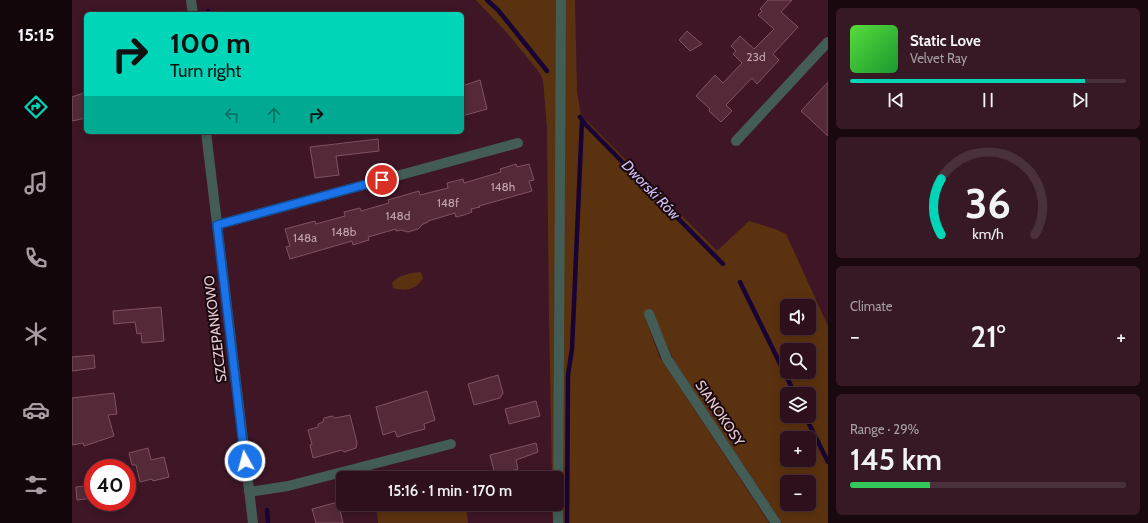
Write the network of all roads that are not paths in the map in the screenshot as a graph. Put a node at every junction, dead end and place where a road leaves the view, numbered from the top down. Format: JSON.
{"nodes":[{"id":1,"x":191,"y":0,"type":"edge"},
{"id":2,"x":561,"y":0,"type":"edge"},
{"id":3,"x":193,"y":12,"type":"edge"},
{"id":4,"x":828,"y":42,"type":"edge"},
{"id":5,"x":206,"y":134,"type":"edge"},
{"id":6,"x":736,"y":141,"type":"dead end"},
{"id":7,"x":518,"y":142,"type":"dead end"},
{"id":8,"x":217,"y":225,"type":"junction"},
{"id":9,"x":649,"y":314,"type":"dead end"},
{"id":10,"x":451,"y":444,"type":"dead end"},
{"id":11,"x":249,"y":492,"type":"junction"},
{"id":12,"x":252,"y":523,"type":"edge"},
{"id":13,"x":558,"y":523,"type":"edge"},
{"id":14,"x":776,"y":523,"type":"edge"}],
"edges":[{"from":1,"to":3,"type":"street"},
{"from":2,"to":13,"type":"street"},
{"from":4,"to":6,"type":"street"},
{"from":5,"to":8,"type":"street","name":"SZCZEPANKOWO"},
{"from":7,"to":8,"type":"street"},
{"from":8,"to":11,"type":"street","name":"SZCZEPANKOWO"},
{"from":9,"to":14,"type":"street","name":"SIANOKOSY"},
{"from":10,"to":11,"type":"street"},
{"from":11,"to":12,"type":"street","name":"SZCZEPANKOWO"}]}
